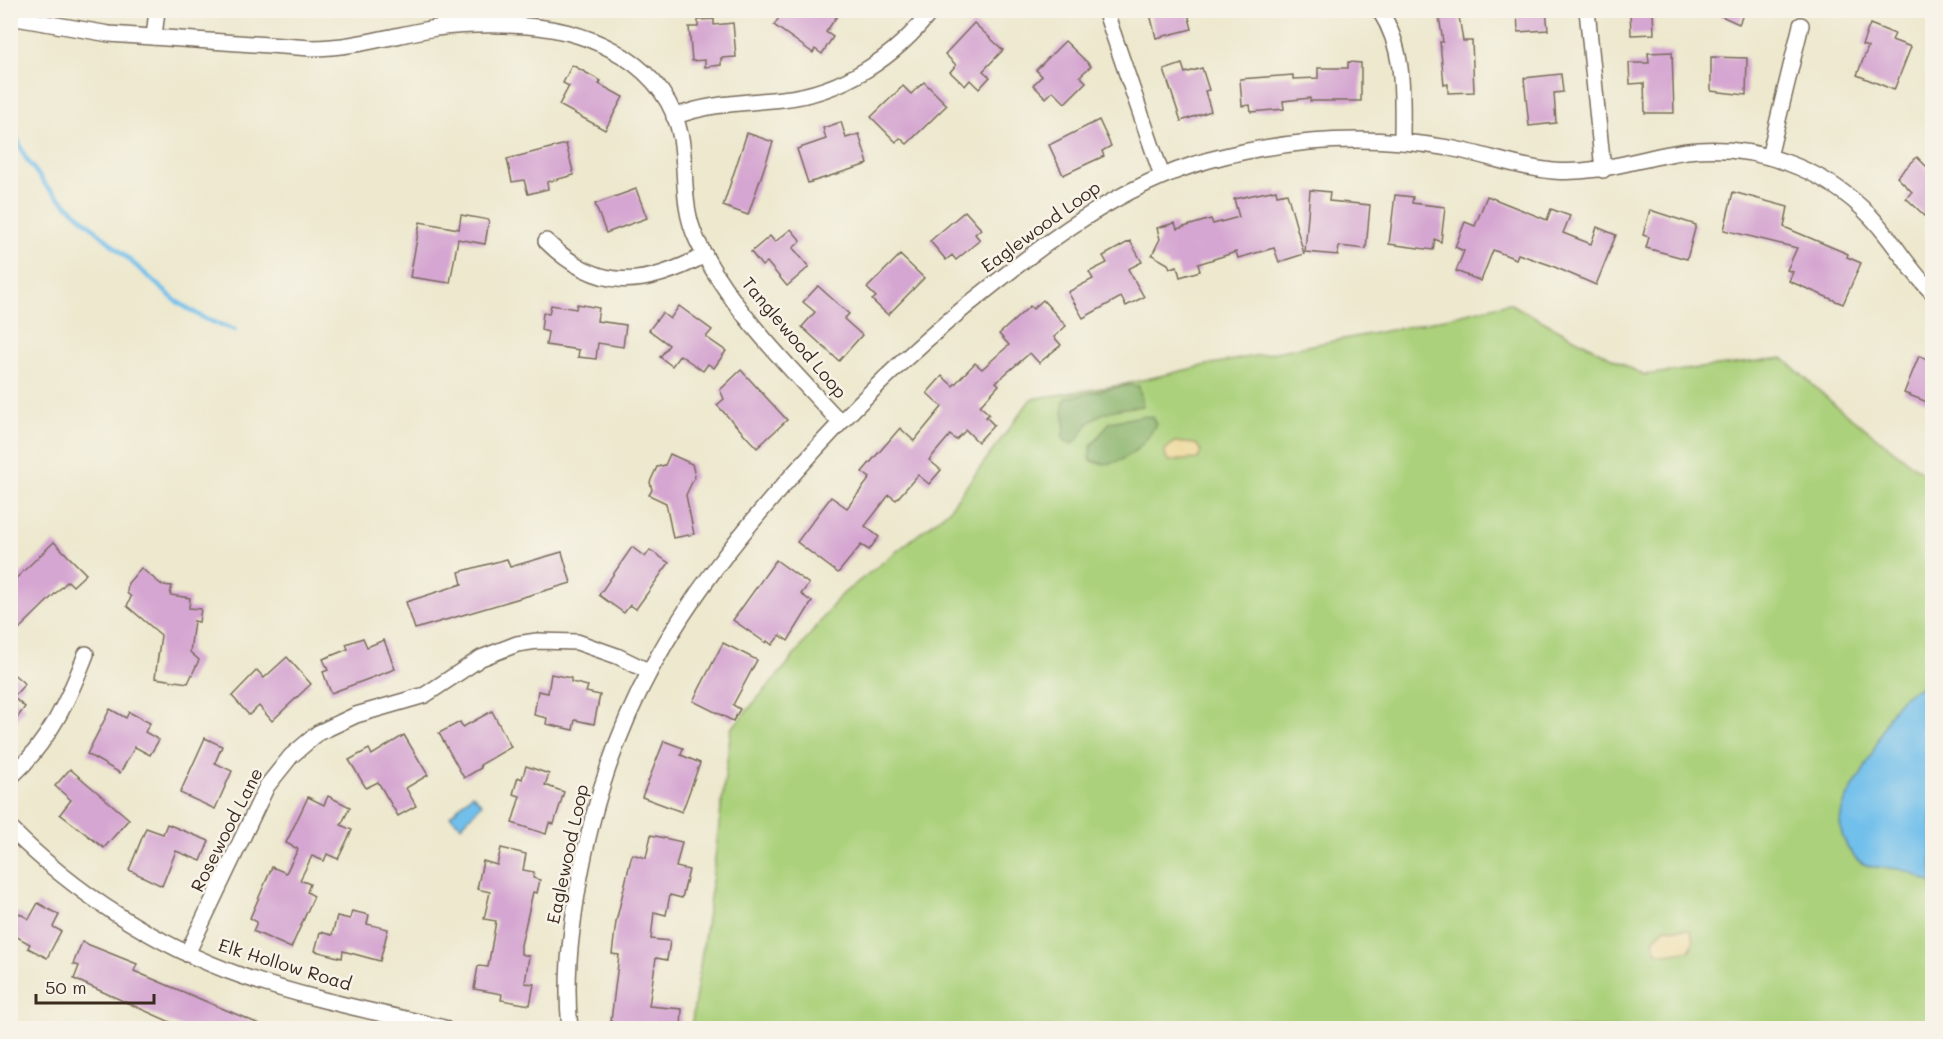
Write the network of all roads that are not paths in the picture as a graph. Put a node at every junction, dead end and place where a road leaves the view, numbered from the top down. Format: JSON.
{"nodes":[{"id":1,"x":157,"y":10,"type":"edge"},
{"id":2,"x":932,"y":10,"type":"edge"},
{"id":3,"x":1105,"y":10,"type":"edge"},
{"id":4,"x":1587,"y":10,"type":"edge"},
{"id":5,"x":1380,"y":11,"type":"edge"},
{"id":6,"x":10,"y":16,"type":"edge"},
{"id":7,"x":1801,"y":25,"type":"dead end"},
{"id":8,"x":154,"y":37,"type":"junction"},
{"id":9,"x":674,"y":117,"type":"junction"},
{"id":10,"x":1402,"y":142,"type":"junction"},
{"id":11,"x":1769,"y":157,"type":"junction"},
{"id":12,"x":1603,"y":170,"type":"junction"},
{"id":13,"x":1162,"y":176,"type":"junction"},
{"id":14,"x":546,"y":241,"type":"dead end"},
{"id":15,"x":705,"y":255,"type":"junction"},
{"id":16,"x":1932,"y":292,"type":"edge"},
{"id":17,"x":840,"y":422,"type":"junction"},
{"id":18,"x":86,"y":654,"type":"dead end"},
{"id":19,"x":648,"y":671,"type":"junction"},
{"id":20,"x":10,"y":778,"type":"edge"},
{"id":21,"x":10,"y":828,"type":"edge"},
{"id":22,"x":187,"y":954,"type":"junction"},
{"id":23,"x":444,"y":1029,"type":"edge"},
{"id":24,"x":570,"y":1029,"type":"edge"}],
"edges":[{"from":1,"to":8,"type":"street"},
{"from":2,"to":9,"type":"street"},
{"from":3,"to":13,"type":"street"},
{"from":4,"to":12,"type":"street"},
{"from":5,"to":10,"type":"street"},
{"from":6,"to":8,"type":"street","name":"Tanglewood Loop"},
{"from":7,"to":11,"type":"street"},
{"from":8,"to":9,"type":"street","name":"Tanglewood Loop"},
{"from":9,"to":15,"type":"street","name":"Tanglewood Loop"},
{"from":10,"to":12,"type":"street","name":"Eaglewood Loop"},
{"from":10,"to":13,"type":"street","name":"Eaglewood Loop"},
{"from":11,"to":12,"type":"street","name":"Eaglewood Loop"},
{"from":11,"to":16,"type":"street","name":"Eaglewood Loop"},
{"from":13,"to":17,"type":"street","name":"Eaglewood Loop"},
{"from":14,"to":15,"type":"street"},
{"from":15,"to":17,"type":"street","name":"Tanglewood Loop"},
{"from":17,"to":19,"type":"street","name":"Eaglewood Loop"},
{"from":18,"to":20,"type":"street"},
{"from":19,"to":22,"type":"street","name":"Rosewood Lane"},
{"from":19,"to":24,"type":"street","name":"Eaglewood Loop"},
{"from":21,"to":22,"type":"street","name":"Elk Hollow Road"},
{"from":22,"to":23,"type":"street","name":"Elk Hollow Road"}]}
